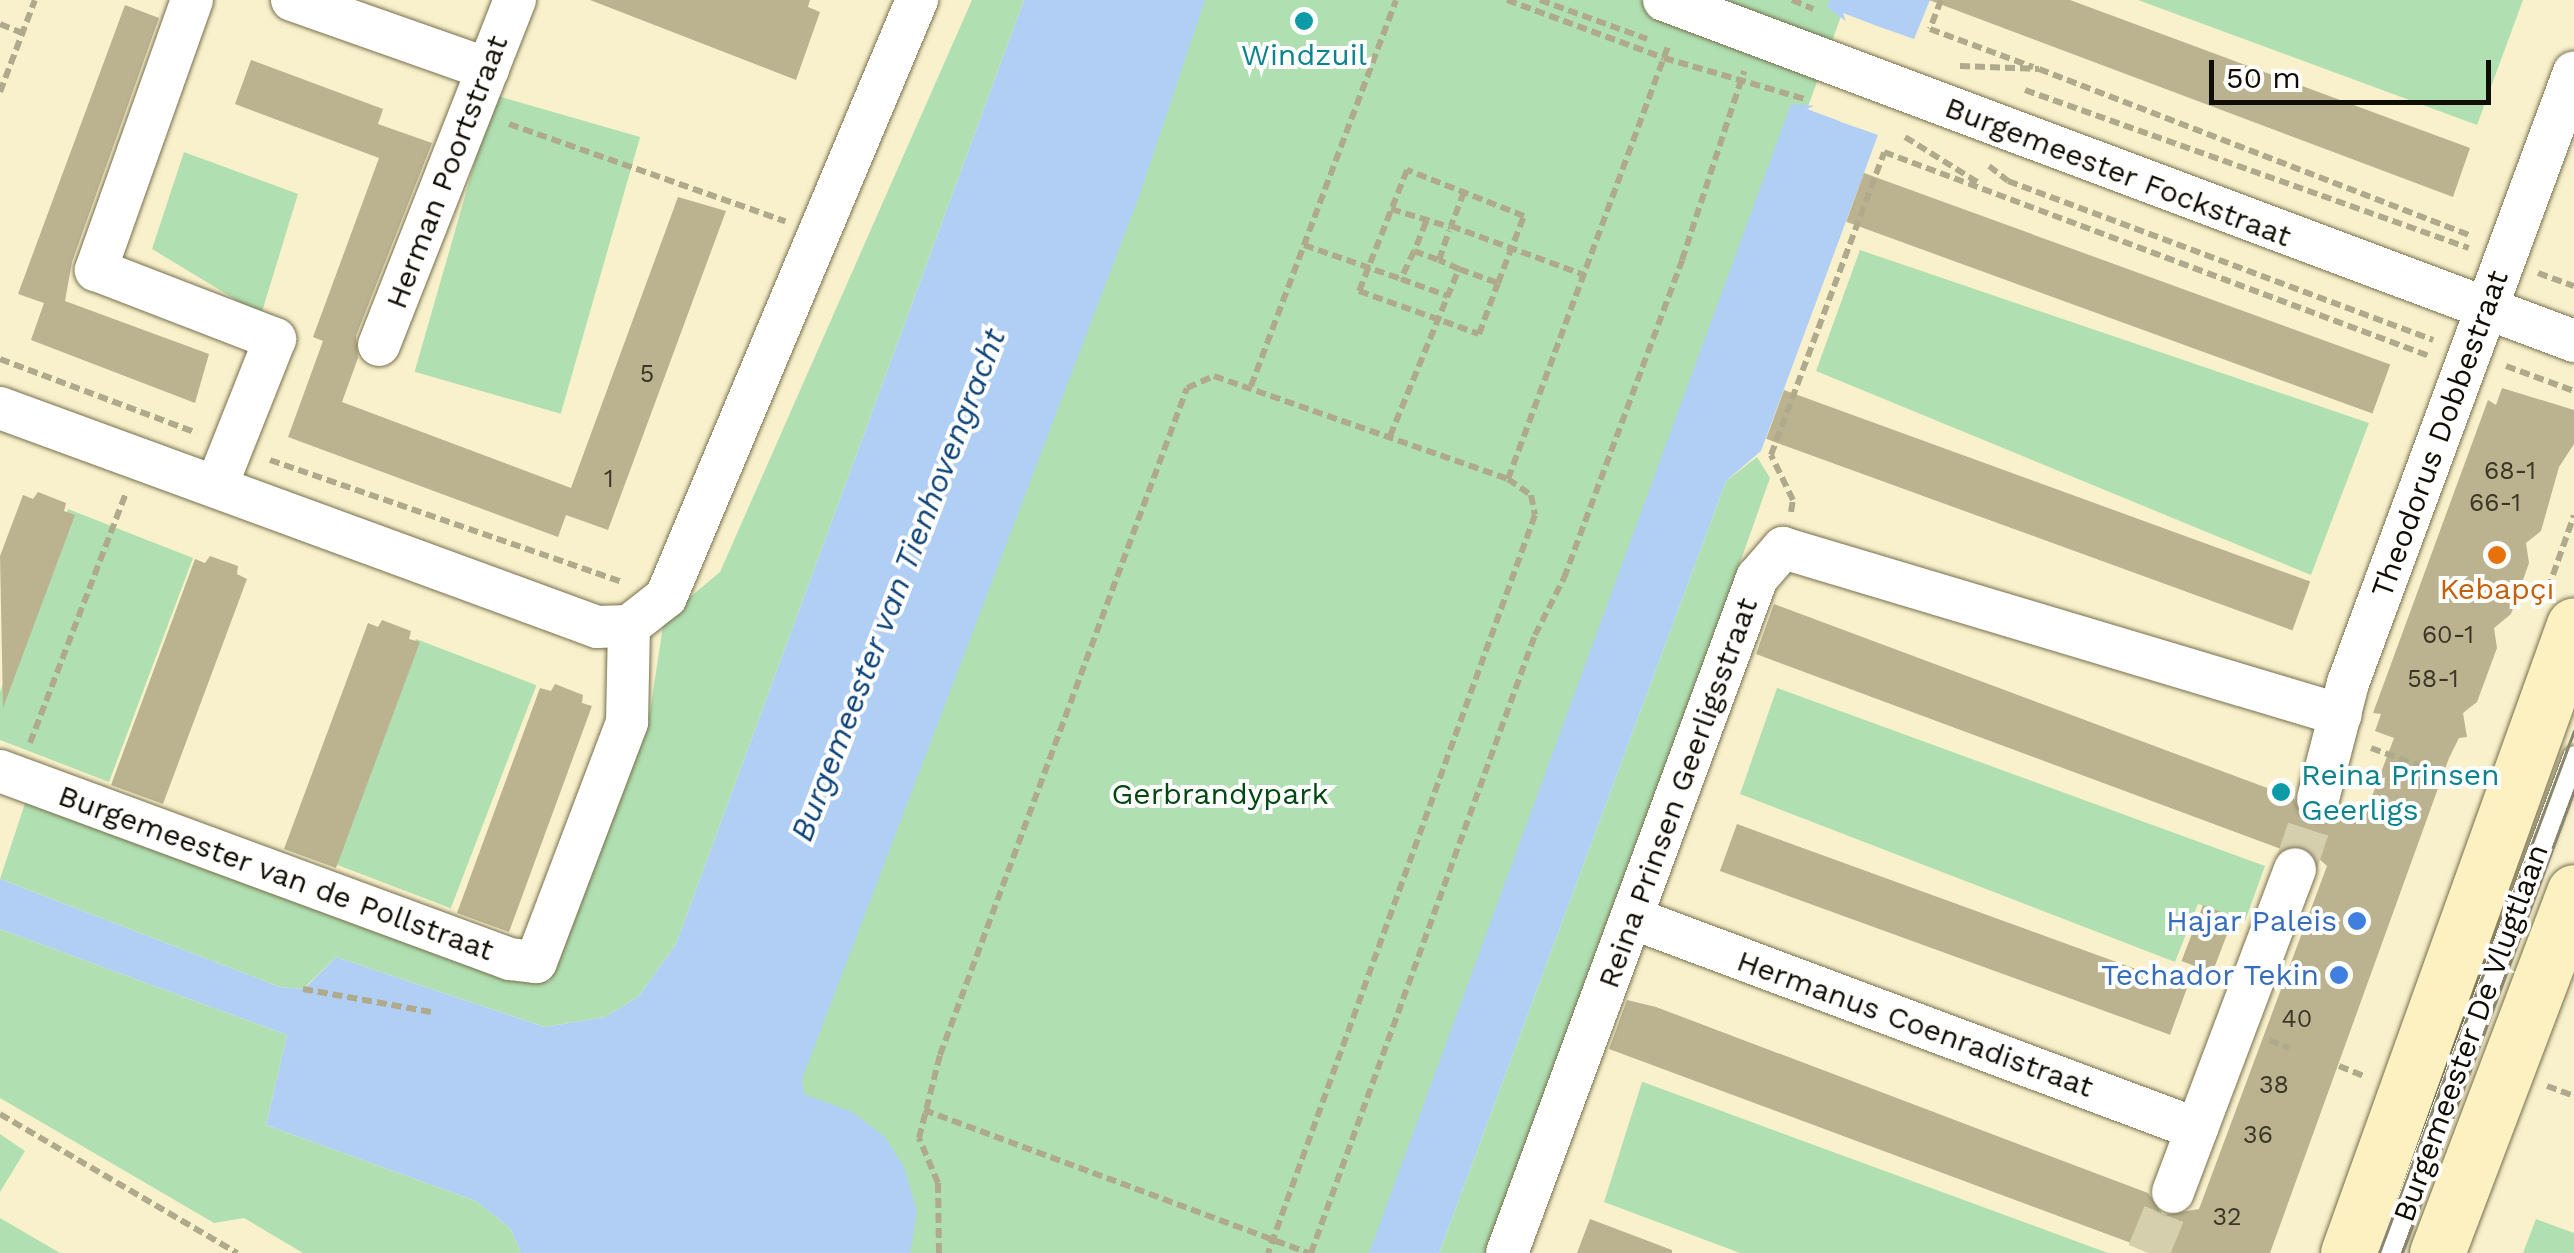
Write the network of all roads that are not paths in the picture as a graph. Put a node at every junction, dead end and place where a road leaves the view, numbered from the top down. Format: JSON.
{"nodes":[{"id":1,"x":192,"y":0,"type":"edge"},
{"id":2,"x":292,"y":0,"type":"edge"},
{"id":3,"x":514,"y":0,"type":"edge"},
{"id":4,"x":917,"y":0,"type":"edge"},
{"id":5,"x":1673,"y":4,"type":"edge"},
{"id":6,"x":383,"y":16,"type":"edge"},
{"id":7,"x":488,"y":69,"type":"junction"},
{"id":8,"x":2574,"y":72,"type":"edge"},
{"id":9,"x":2486,"y":310,"type":"junction"},
{"id":10,"x":2574,"y":341,"type":"edge"},
{"id":11,"x":380,"y":345,"type":"dead end"},
{"id":12,"x":0,"y":408,"type":"edge"},
{"id":13,"x":224,"y":466,"type":"junction"},
{"id":14,"x":2574,"y":625,"type":"edge"},
{"id":15,"x":629,"y":626,"type":"junction"},
{"id":16,"x":2340,"y":726,"type":"junction"},
{"id":17,"x":2574,"y":757,"type":"edge"},
{"id":18,"x":9,"y":774,"type":"edge"},
{"id":19,"x":2318,"y":799,"type":"tunnel mouth"},
{"id":20,"x":2295,"y":869,"type":"tunnel mouth"},
{"id":21,"x":2574,"y":892,"type":"edge"},
{"id":22,"x":1632,"y":918,"type":"junction"},
{"id":23,"x":2197,"y":1128,"type":"junction"},
{"id":24,"x":2173,"y":1192,"type":"tunnel mouth"},
{"id":25,"x":1507,"y":1253,"type":"edge"},
{"id":26,"x":2348,"y":1253,"type":"edge"},
{"id":27,"x":2389,"y":1253,"type":"edge"},
{"id":28,"x":2437,"y":1253,"type":"edge"}],
"edges":[{"from":1,"to":13,"type":"street"},
{"from":2,"to":6,"type":"street"},
{"from":3,"to":7,"type":"street","name":"Herman Poortstraat"},
{"from":4,"to":15,"type":"street"},
{"from":5,"to":9,"type":"street","name":"Burgemeester Fockstraat"},
{"from":6,"to":7,"type":"street"},
{"from":7,"to":11,"type":"street","name":"Herman Poortstraat"},
{"from":8,"to":9,"type":"street","name":"Theodorus Dobbestraat"},
{"from":9,"to":10,"type":"street","name":"Burgemeester Fockstraat"},
{"from":9,"to":16,"type":"street","name":"Theodorus Dobbestraat"},
{"from":12,"to":13,"type":"street"},
{"from":13,"to":15,"type":"street"},
{"from":14,"to":26,"type":"main road","name":"Burgemeester De Vlugtlaan"},
{"from":15,"to":18,"type":"street","name":"Burgemeester van de Pollstraat"},
{"from":16,"to":19,"type":"street","name":"Theodorus Dobbestraat"},
{"from":16,"to":22,"type":"street","name":"Reina Prinsen Geerligsstraat"},
{"from":17,"to":27,"type":"lane","name":"Burgemeester De Vlugtlaan"},
{"from":20,"to":23,"type":"street"},
{"from":21,"to":28,"type":"main road","name":"Burgemeester De Vlugtlaan"},
{"from":22,"to":23,"type":"street","name":"Hermanus Coenradistraat"},
{"from":22,"to":25,"type":"street","name":"Reina Prinsen Geerligsstraat"},
{"from":23,"to":24,"type":"street"}]}
